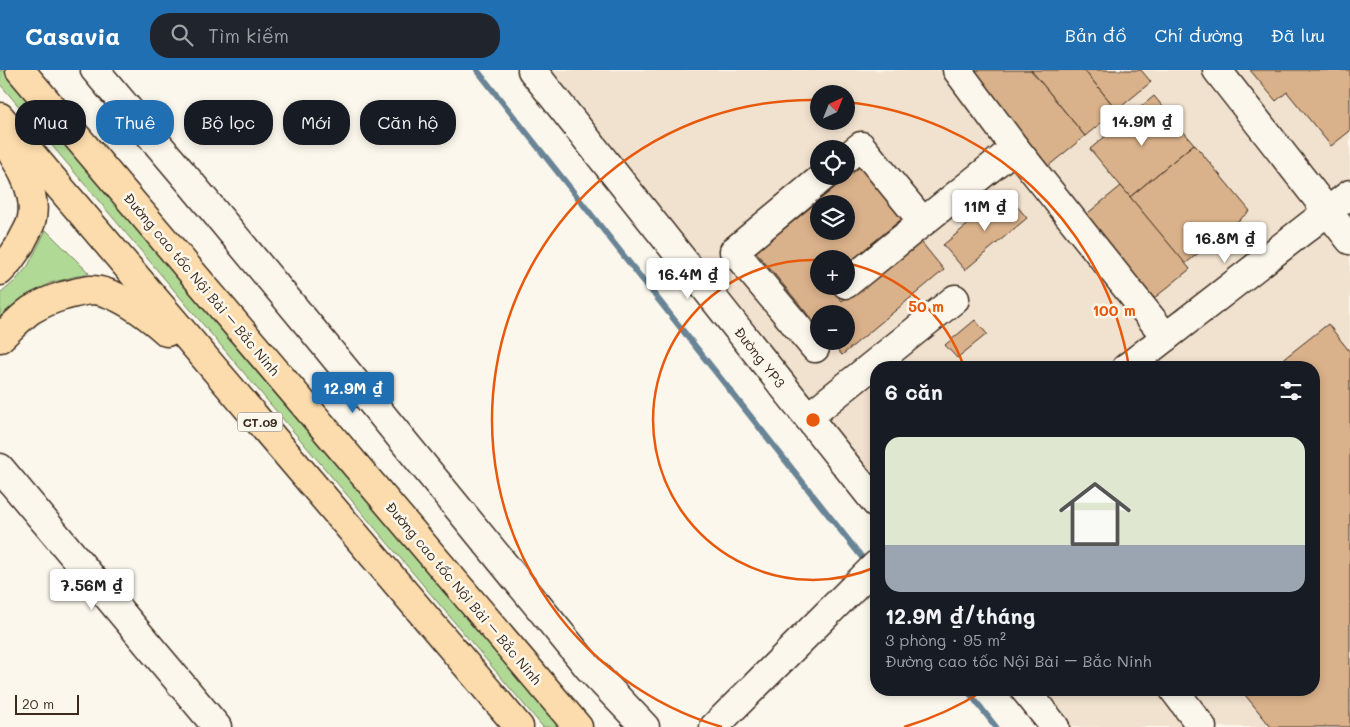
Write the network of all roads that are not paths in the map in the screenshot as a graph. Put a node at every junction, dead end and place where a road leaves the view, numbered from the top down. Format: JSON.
{"nodes":[{"id":1,"x":20,"y":70,"type":"edge"},
{"id":2,"x":95,"y":70,"type":"edge"},
{"id":3,"x":532,"y":70,"type":"edge"},
{"id":4,"x":956,"y":70,"type":"edge"},
{"id":5,"x":1216,"y":70,"type":"edge"},
{"id":6,"x":0,"y":117,"type":"edge"},
{"id":7,"x":0,"y":134,"type":"edge"},
{"id":8,"x":1015,"y":148,"type":"junction"},
{"id":9,"x":855,"y":151,"type":"edge"},
{"id":10,"x":813,"y":185,"type":"edge"},
{"id":11,"x":1350,"y":194,"type":"edge"},
{"id":12,"x":1327,"y":211,"type":"junction"},
{"id":13,"x":923,"y":222,"type":"junction"},
{"id":14,"x":1350,"y":240,"type":"edge"},
{"id":15,"x":0,"y":271,"type":"edge"},
{"id":16,"x":855,"y":276,"type":"edge"},
{"id":17,"x":955,"y":299,"type":"dead end"},
{"id":18,"x":1166,"y":337,"type":"junction"},
{"id":19,"x":0,"y":338,"type":"edge"},
{"id":20,"x":810,"y":342,"type":"edge"},
{"id":21,"x":878,"y":361,"type":"edge"},
{"id":22,"x":1135,"y":361,"type":"edge"},
{"id":23,"x":870,"y":367,"type":"edge"},
{"id":24,"x":808,"y":417,"type":"junction"},
{"id":25,"x":0,"y":468,"type":"edge"},
{"id":26,"x":870,"y":495,"type":"edge"},
{"id":27,"x":333,"y":509,"type":"junction"},
{"id":28,"x":870,"y":571,"type":"edge"},
{"id":29,"x":1030,"y":696,"type":"edge"},
{"id":30,"x":1179,"y":696,"type":"edge"},
{"id":31,"x":216,"y":727,"type":"edge"},
{"id":32,"x":519,"y":727,"type":"edge"},
{"id":33,"x":578,"y":727,"type":"edge"},
{"id":34,"x":645,"y":727,"type":"edge"},
{"id":35,"x":714,"y":727,"type":"edge"},
{"id":36,"x":1055,"y":727,"type":"edge"},
{"id":37,"x":1202,"y":727,"type":"edge"}],
"edges":[{"from":1,"to":33,"type":"highway","name":"Đường cao tốc Nội Bài – Bắc Ninh"},
{"from":2,"to":34,"type":"street"},
{"from":3,"to":24,"type":"street","name":"Đường YP3"},
{"from":4,"to":8,"type":"street"},
{"from":5,"to":12,"type":"street"},
{"from":6,"to":27,"type":"highway","number":"CT.09"},
{"from":7,"to":15,"type":"highway"},
{"from":8,"to":13,"type":"street"},
{"from":8,"to":18,"type":"street"},
{"from":9,"to":13,"type":"street"},
{"from":10,"to":20,"type":"street"},
{"from":11,"to":12,"type":"street"},
{"from":12,"to":14,"type":"street"},
{"from":12,"to":18,"type":"street"},
{"from":13,"to":16,"type":"street"},
{"from":17,"to":21,"type":"street"},
{"from":18,"to":22,"type":"street"},
{"from":19,"to":27,"type":"highway"},
{"from":23,"to":24,"type":"street"},
{"from":24,"to":26,"type":"street","name":"Đường YP3"},
{"from":25,"to":31,"type":"street"},
{"from":27,"to":32,"type":"highway","number":"CT.09"},
{"from":28,"to":35,"type":"street"},
{"from":29,"to":36,"type":"street"},
{"from":30,"to":37,"type":"street"}]}
